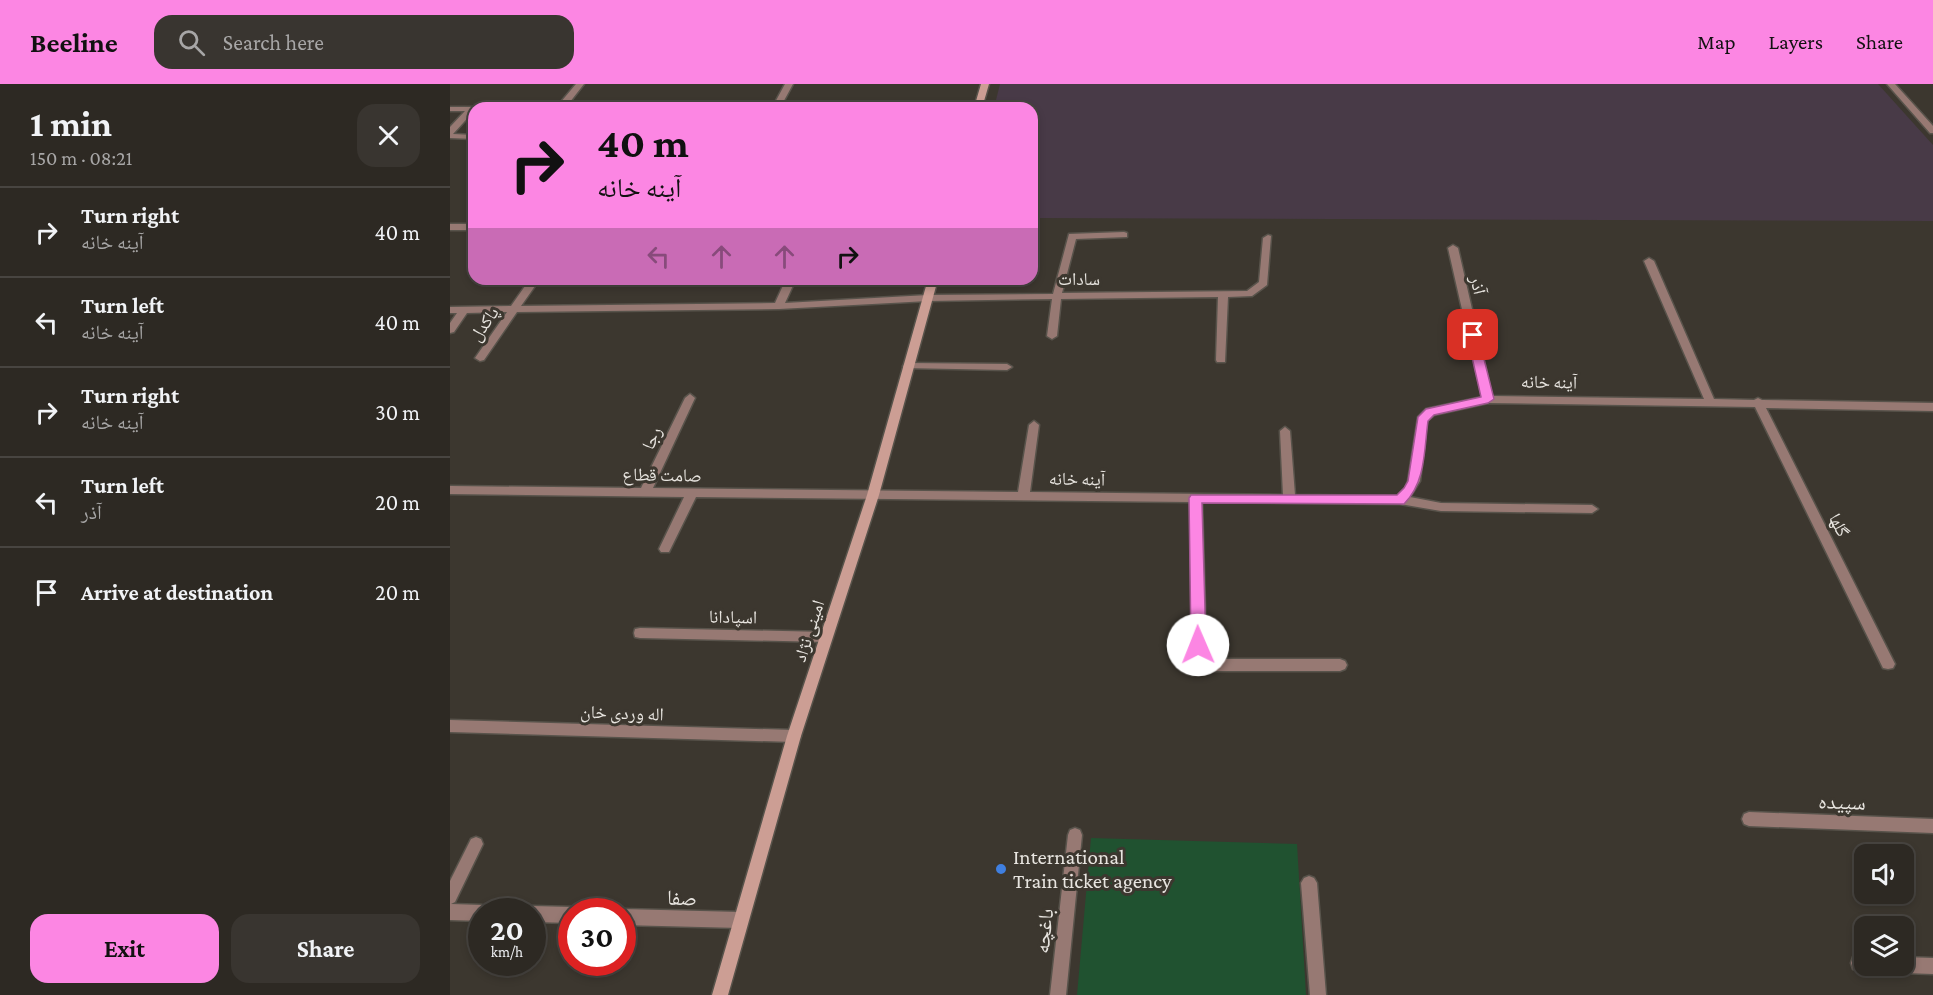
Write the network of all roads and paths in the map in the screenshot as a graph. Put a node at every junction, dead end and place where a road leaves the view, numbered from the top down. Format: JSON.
{"nodes":[{"id":1,"x":580,"y":84,"type":"edge"},
{"id":2,"x":789,"y":84,"type":"edge"},
{"id":3,"x":985,"y":84,"type":"edge"},
{"id":4,"x":1891,"y":84,"type":"edge"},
{"id":5,"x":565,"y":102,"type":"edge"},
{"id":6,"x":779,"y":102,"type":"edge"},
{"id":7,"x":980,"y":102,"type":"edge"},
{"id":8,"x":450,"y":109,"type":"edge"},
{"id":9,"x":468,"y":109,"type":"edge"},
{"id":10,"x":468,"y":112,"type":"edge"},
{"id":11,"x":450,"y":132,"type":"edge"},
{"id":12,"x":1933,"y":132,"type":"edge"},
{"id":13,"x":450,"y":136,"type":"edge"},
{"id":14,"x":468,"y":137,"type":"edge"},
{"id":15,"x":450,"y":226,"type":"edge"},
{"id":16,"x":468,"y":226,"type":"edge"},
{"id":17,"x":1124,"y":235,"type":"dead end"},
{"id":18,"x":1268,"y":238,"type":"dead end"},
{"id":19,"x":1453,"y":248,"type":"dead end"},
{"id":20,"x":1649,"y":261,"type":"dead end"},
{"id":21,"x":531,"y":285,"type":"edge"},
{"id":22,"x":788,"y":285,"type":"edge"},
{"id":23,"x":931,"y":285,"type":"edge"},
{"id":24,"x":1057,"y":296,"type":"junction"},
{"id":25,"x":1223,"y":296,"type":"junction"},
{"id":26,"x":928,"y":298,"type":"junction"},
{"id":27,"x":779,"y":306,"type":"junction"},
{"id":28,"x":514,"y":309,"type":"junction"},
{"id":29,"x":450,"y":310,"type":"edge"},
{"id":30,"x":464,"y":310,"type":"junction"},
{"id":31,"x":450,"y":330,"type":"edge"},
{"id":32,"x":1052,"y":336,"type":"dead end"},
{"id":33,"x":480,"y":358,"type":"dead end"},
{"id":34,"x":1221,"y":360,"type":"dead end"},
{"id":35,"x":908,"y":366,"type":"junction"},
{"id":36,"x":1007,"y":367,"type":"dead end"},
{"id":37,"x":690,"y":398,"type":"dead end"},
{"id":38,"x":1488,"y":399,"type":"junction"},
{"id":39,"x":1710,"y":402,"type":"junction"},
{"id":40,"x":1758,"y":402,"type":"junction"},
{"id":41,"x":1933,"y":406,"type":"edge"},
{"id":42,"x":1034,"y":425,"type":"dead end"},
{"id":43,"x":1285,"y":431,"type":"dead end"},
{"id":44,"x":450,"y":490,"type":"edge"},
{"id":45,"x":645,"y":492,"type":"junction"},
{"id":46,"x":692,"y":493,"type":"junction"},
{"id":47,"x":873,"y":495,"type":"junction"},
{"id":48,"x":1023,"y":497,"type":"junction"},
{"id":49,"x":1196,"y":498,"type":"junction"},
{"id":50,"x":1289,"y":499,"type":"junction"},
{"id":51,"x":1400,"y":500,"type":"junction"},
{"id":52,"x":1592,"y":509,"type":"dead end"},
{"id":53,"x":665,"y":549,"type":"dead end"},
{"id":54,"x":640,"y":633,"type":"dead end"},
{"id":55,"x":826,"y":637,"type":"junction"},
{"id":56,"x":1888,"y":664,"type":"dead end"},
{"id":57,"x":1340,"y":665,"type":"dead end"},
{"id":58,"x":450,"y":726,"type":"edge"},
{"id":59,"x":794,"y":736,"type":"junction"},
{"id":60,"x":1749,"y":819,"type":"dead end"},
{"id":61,"x":1933,"y":826,"type":"edge"},
{"id":62,"x":1075,"y":835,"type":"dead end"},
{"id":63,"x":476,"y":844,"type":"dead end"},
{"id":64,"x":1309,"y":883,"type":"dead end"},
{"id":65,"x":450,"y":897,"type":"edge"},
{"id":66,"x":450,"y":912,"type":"edge"},
{"id":67,"x":468,"y":913,"type":"edge"},
{"id":68,"x":636,"y":917,"type":"edge"},
{"id":69,"x":740,"y":920,"type":"junction"},
{"id":70,"x":1914,"y":965,"type":"edge"},
{"id":71,"x":1933,"y":966,"type":"edge"},
{"id":72,"x":720,"y":995,"type":"edge"},
{"id":73,"x":1058,"y":995,"type":"edge"},
{"id":74,"x":1318,"y":995,"type":"edge"}],
"edges":[{"from":1,"to":5,"type":"street"},
{"from":2,"to":6,"type":"street"},
{"from":3,"to":7,"type":"street"},
{"from":4,"to":12,"type":"street"},
{"from":8,"to":9,"type":"street"},
{"from":10,"to":11,"type":"street"},
{"from":13,"to":14,"type":"street"},
{"from":15,"to":16,"type":"street"},
{"from":17,"to":24,"type":"street"},
{"from":18,"to":25,"type":"street","name":"سادات"},
{"from":19,"to":38,"type":"street","name":"آذر"},
{"from":20,"to":39,"type":"street"},
{"from":21,"to":28,"type":"street","name":"پاکدل"},
{"from":22,"to":27,"type":"street"},
{"from":23,"to":26,"type":"street","name":"امینی نژاد"},
{"from":24,"to":25,"type":"street","name":"سادات"},
{"from":24,"to":26,"type":"street","name":"سادات"},
{"from":24,"to":32,"type":"street"},
{"from":25,"to":34,"type":"street"},
{"from":26,"to":27,"type":"street","name":"سادات"},
{"from":26,"to":35,"type":"street","name":"امینی نژاد"},
{"from":27,"to":28,"type":"street","name":"سادات"},
{"from":28,"to":30,"type":"street","name":"سادات"},
{"from":28,"to":33,"type":"street","name":"پاکدل"},
{"from":29,"to":30,"type":"street","name":"سادات"},
{"from":30,"to":31,"type":"street"},
{"from":35,"to":36,"type":"street"},
{"from":35,"to":47,"type":"street","name":"امینی نژاد"},
{"from":37,"to":45,"type":"street","name":"رجا"},
{"from":38,"to":39,"type":"street","name":"آینه خانه"},
{"from":38,"to":51,"type":"street","name":"آینه خانه"},
{"from":39,"to":40,"type":"street","name":"آینه خانه"},
{"from":40,"to":41,"type":"street","name":"آینه خانه"},
{"from":40,"to":56,"type":"street","name":"گلها"},
{"from":42,"to":48,"type":"street"},
{"from":43,"to":50,"type":"street"},
{"from":44,"to":45,"type":"street","name":"صامت قطاع"},
{"from":45,"to":46,"type":"street","name":"صامت قطاع"},
{"from":46,"to":47,"type":"street","name":"صامت قطاع"},
{"from":46,"to":53,"type":"street"},
{"from":47,"to":48,"type":"street","name":"آینه خانه"},
{"from":47,"to":55,"type":"street","name":"امینی نژاد"},
{"from":48,"to":49,"type":"street","name":"آینه خانه"},
{"from":49,"to":50,"type":"street","name":"آینه خانه"},
{"from":49,"to":57,"type":"street"},
{"from":50,"to":51,"type":"street","name":"آینه خانه"},
{"from":51,"to":52,"type":"street"},
{"from":54,"to":55,"type":"street","name":"اسپادانا"},
{"from":55,"to":59,"type":"street","name":"امینی نژاد"},
{"from":58,"to":59,"type":"street","name":"اله وردی خان"},
{"from":59,"to":69,"type":"street","name":"امینی نژاد"},
{"from":60,"to":61,"type":"street","name":"سپیده"},
{"from":62,"to":73,"type":"street","name":"باغچه"},
{"from":63,"to":65,"type":"street"},
{"from":64,"to":74,"type":"street"},
{"from":66,"to":67,"type":"street"},
{"from":68,"to":69,"type":"street","name":"صفا"},
{"from":69,"to":72,"type":"street","name":"امینی نژاد"},
{"from":70,"to":71,"type":"street"}]}
